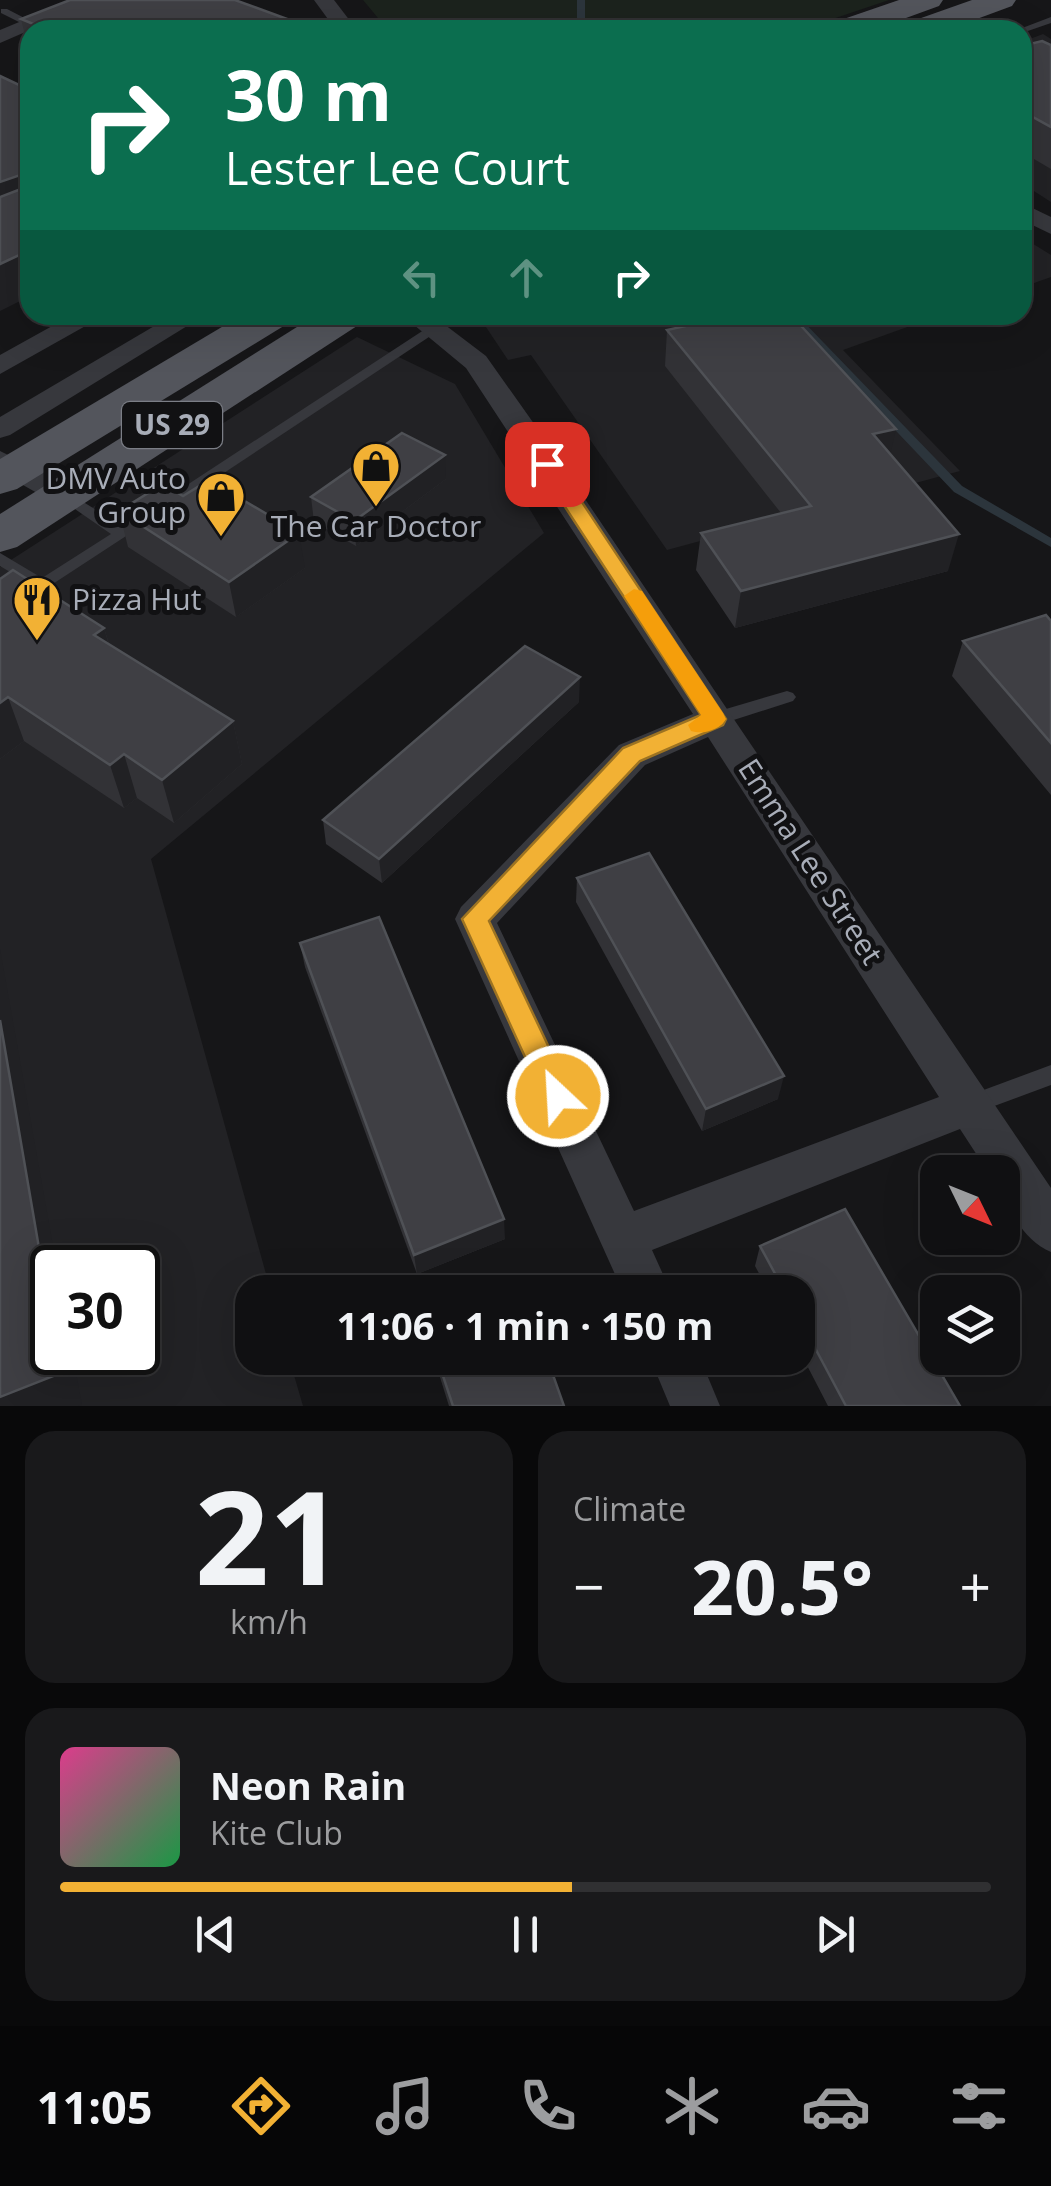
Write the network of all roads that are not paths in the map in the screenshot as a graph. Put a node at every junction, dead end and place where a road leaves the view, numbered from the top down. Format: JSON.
{"nodes":[{"id":1,"x":89,"y":0,"type":"edge"},
{"id":2,"x":928,"y":0,"type":"edge"},
{"id":3,"x":1000,"y":0,"type":"edge"},
{"id":4,"x":4,"y":11,"type":"dead end"},
{"id":5,"x":23,"y":20,"type":"edge"},
{"id":6,"x":41,"y":20,"type":"edge"},
{"id":7,"x":872,"y":20,"type":"edge"},
{"id":8,"x":945,"y":20,"type":"edge"},
{"id":9,"x":74,"y":325,"type":"edge"},
{"id":10,"x":179,"y":325,"type":"edge"},
{"id":11,"x":253,"y":325,"type":"edge"},
{"id":12,"x":329,"y":325,"type":"edge"},
{"id":13,"x":418,"y":325,"type":"edge"},
{"id":14,"x":429,"y":325,"type":"edge"},
{"id":15,"x":0,"y":366,"type":"edge"},
{"id":16,"x":4,"y":459,"type":"edge"},
{"id":17,"x":64,"y":495,"type":"junction"},
{"id":18,"x":122,"y":534,"type":"junction"},
{"id":19,"x":0,"y":536,"type":"edge"},
{"id":20,"x":0,"y":558,"type":"edge"},
{"id":21,"x":787,"y":697,"type":"dead end"},
{"id":22,"x":715,"y":719,"type":"junction"},
{"id":23,"x":1051,"y":1076,"type":"edge"},
{"id":24,"x":970,"y":1105,"type":"junction"},
{"id":25,"x":1051,"y":1229,"type":"edge"},
{"id":26,"x":624,"y":1238,"type":"junction"},
{"id":27,"x":640,"y":1275,"type":"edge"},
{"id":28,"x":681,"y":1375,"type":"edge"},
{"id":29,"x":695,"y":1406,"type":"edge"}],
"edges":[{"from":1,"to":6,"type":"street"},
{"from":2,"to":7,"type":"main road"},
{"from":3,"to":8,"type":"main road"},
{"from":4,"to":5,"type":"lane"},
{"from":9,"to":15,"type":"street"},
{"from":10,"to":16,"type":"street"},
{"from":11,"to":16,"type":"main road","number":"US 29"},
{"from":12,"to":17,"type":"main road","number":"US 29"},
{"from":13,"to":18,"type":"lane"},
{"from":14,"to":22,"type":"street","name":"Emma Lee Street"},
{"from":16,"to":17,"type":"street"},
{"from":17,"to":18,"type":"lane"},
{"from":17,"to":19,"type":"main road","number":"US 29"},
{"from":18,"to":20,"type":"lane"},
{"from":21,"to":22,"type":"lane"},
{"from":22,"to":24,"type":"street","name":"Emma Lee Street"},
{"from":22,"to":26,"type":"street"},
{"from":23,"to":24,"type":"lane"},
{"from":24,"to":25,"type":"street","name":"Emma Lee Street"},
{"from":24,"to":26,"type":"street"},
{"from":26,"to":27,"type":"street"},
{"from":28,"to":29,"type":"street"}]}
